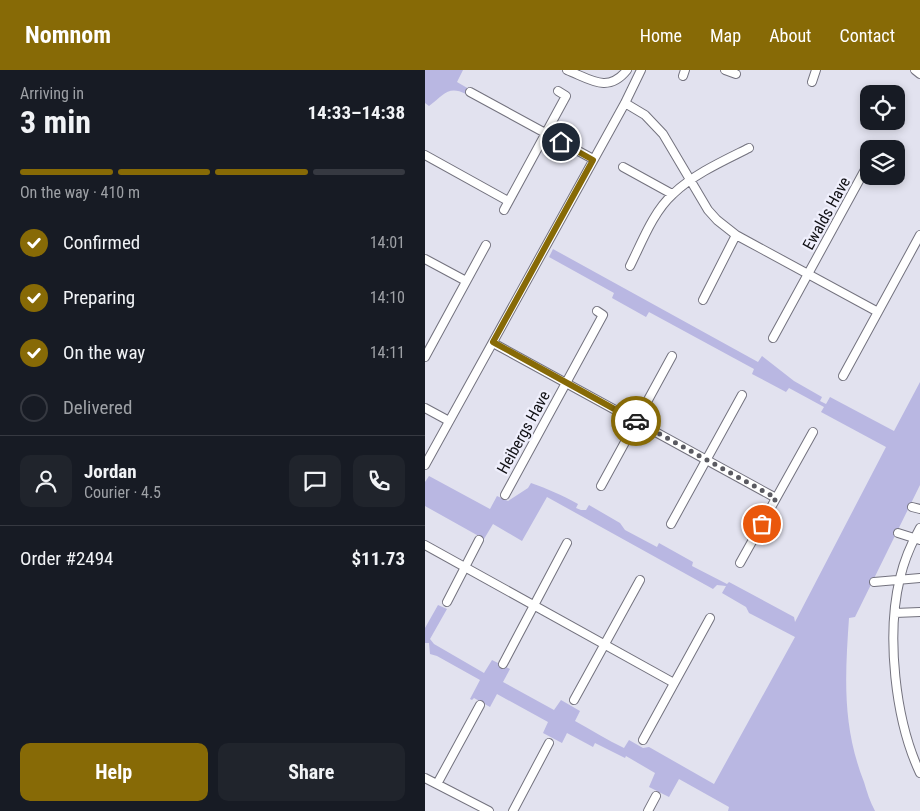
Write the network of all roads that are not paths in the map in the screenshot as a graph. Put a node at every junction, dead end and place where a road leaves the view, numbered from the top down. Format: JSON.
{"nodes":[{"id":1,"x":567,"y":70,"type":"edge"},
{"id":2,"x":627,"y":70,"type":"edge"},
{"id":3,"x":641,"y":70,"type":"edge"},
{"id":4,"x":727,"y":70,"type":"edge"},
{"id":5,"x":816,"y":70,"type":"edge"},
{"id":6,"x":915,"y":70,"type":"edge"},
{"id":7,"x":737,"y":74,"type":"dead end"},
{"id":8,"x":920,"y":74,"type":"edge"},
{"id":9,"x":813,"y":82,"type":"dead end"},
{"id":10,"x":558,"y":91,"type":"dead end"},
{"id":11,"x":470,"y":92,"type":"dead end"},
{"id":12,"x":625,"y":103,"type":"junction"},
{"id":13,"x":545,"y":133,"type":"junction"},
{"id":14,"x":749,"y":148,"type":"dead end"},
{"id":15,"x":425,"y":155,"type":"edge"},
{"id":16,"x":593,"y":160,"type":"junction"},
{"id":17,"x":623,"y":167,"type":"dead end"},
{"id":18,"x":860,"y":179,"type":"edge"},
{"id":19,"x":690,"y":180,"type":"junction"},
{"id":20,"x":672,"y":194,"type":"junction"},
{"id":21,"x":509,"y":201,"type":"junction"},
{"id":22,"x":503,"y":210,"type":"dead end"},
{"id":23,"x":736,"y":235,"type":"junction"},
{"id":24,"x":920,"y":235,"type":"edge"},
{"id":25,"x":486,"y":244,"type":"dead end"},
{"id":26,"x":425,"y":259,"type":"edge"},
{"id":27,"x":630,"y":266,"type":"dead end"},
{"id":28,"x":808,"y":274,"type":"junction"},
{"id":29,"x":466,"y":281,"type":"junction"},
{"id":30,"x":703,"y":300,"type":"dead end"},
{"id":31,"x":597,"y":312,"type":"dead end"},
{"id":32,"x":878,"y":312,"type":"junction"},
{"id":33,"x":773,"y":338,"type":"dead end"},
{"id":34,"x":493,"y":342,"type":"junction"},
{"id":35,"x":672,"y":356,"type":"dead end"},
{"id":36,"x":425,"y":357,"type":"edge"},
{"id":37,"x":843,"y":376,"type":"dead end"},
{"id":38,"x":566,"y":383,"type":"junction"},
{"id":39,"x":742,"y":395,"type":"dead end"},
{"id":40,"x":425,"y":408,"type":"edge"},
{"id":41,"x":449,"y":421,"type":"junction"},
{"id":42,"x":636,"y":422,"type":"junction"},
{"id":43,"x":813,"y":432,"type":"dead end"},
{"id":44,"x":706,"y":460,"type":"junction"},
{"id":45,"x":425,"y":465,"type":"edge"},
{"id":46,"x":601,"y":486,"type":"dead end"},
{"id":47,"x":505,"y":495,"type":"dead end"},
{"id":48,"x":776,"y":498,"type":"junction"},
{"id":49,"x":671,"y":524,"type":"dead end"},
{"id":50,"x":920,"y":528,"type":"edge"},
{"id":51,"x":898,"y":533,"type":"dead end"},
{"id":52,"x":917,"y":539,"type":"edge"},
{"id":53,"x":479,"y":540,"type":"dead end"},
{"id":54,"x":567,"y":543,"type":"dead end"},
{"id":55,"x":425,"y":545,"type":"edge"},
{"id":56,"x":740,"y":563,"type":"dead end"},
{"id":57,"x":465,"y":568,"type":"junction"},
{"id":58,"x":920,"y":578,"type":"edge"},
{"id":59,"x":640,"y":580,"type":"dead end"},
{"id":60,"x":899,"y":580,"type":"junction"},
{"id":61,"x":874,"y":582,"type":"dead end"},
{"id":62,"x":447,"y":602,"type":"dead end"},
{"id":63,"x":535,"y":606,"type":"junction"},
{"id":64,"x":920,"y":612,"type":"edge"},
{"id":65,"x":895,"y":613,"type":"junction"},
{"id":66,"x":710,"y":618,"type":"dead end"},
{"id":67,"x":605,"y":644,"type":"junction"},
{"id":68,"x":503,"y":664,"type":"dead end"},
{"id":69,"x":674,"y":683,"type":"junction"},
{"id":70,"x":574,"y":700,"type":"dead end"},
{"id":71,"x":480,"y":705,"type":"dead end"},
{"id":72,"x":643,"y":740,"type":"dead end"},
{"id":73,"x":549,"y":743,"type":"dead end"},
{"id":74,"x":920,"y":773,"type":"edge"},
{"id":75,"x":425,"y":778,"type":"edge"},
{"id":76,"x":437,"y":784,"type":"junction"},
{"id":77,"x":656,"y":796,"type":"dead end"},
{"id":78,"x":489,"y":811,"type":"edge"},
{"id":79,"x":513,"y":811,"type":"edge"},
{"id":80,"x":648,"y":811,"type":"edge"}],
"edges":[{"from":1,"to":2,"type":"street"},
{"from":3,"to":12,"type":"street"},
{"from":4,"to":7,"type":"street"},
{"from":5,"to":9,"type":"street"},
{"from":6,"to":8,"type":"street"},
{"from":10,"to":13,"type":"street"},
{"from":11,"to":13,"type":"street"},
{"from":12,"to":16,"type":"street"},
{"from":12,"to":19,"type":"street","name":"Ewalds Have"},
{"from":13,"to":16,"type":"street"},
{"from":13,"to":21,"type":"street"},
{"from":14,"to":19,"type":"street"},
{"from":15,"to":21,"type":"street"},
{"from":16,"to":34,"type":"street"},
{"from":17,"to":20,"type":"street"},
{"from":18,"to":28,"type":"street","name":"Ewalds Have"},
{"from":19,"to":20,"type":"street"},
{"from":19,"to":23,"type":"street","name":"Ewalds Have"},
{"from":20,"to":27,"type":"street"},
{"from":21,"to":22,"type":"street"},
{"from":23,"to":28,"type":"street","name":"Ewalds Have"},
{"from":23,"to":30,"type":"street"},
{"from":24,"to":32,"type":"street"},
{"from":25,"to":29,"type":"street"},
{"from":26,"to":29,"type":"street"},
{"from":28,"to":32,"type":"street","name":"Ewalds Have"},
{"from":28,"to":33,"type":"street","name":"Ewalds Have"},
{"from":29,"to":36,"type":"street"},
{"from":31,"to":38,"type":"street","name":"Heibergs Have"},
{"from":32,"to":37,"type":"street"},
{"from":34,"to":38,"type":"street","name":"Heibergs Have"},
{"from":34,"to":41,"type":"street"},
{"from":35,"to":42,"type":"street"},
{"from":38,"to":42,"type":"street","name":"Heibergs Have"},
{"from":38,"to":47,"type":"street","name":"Heibergs Have"},
{"from":39,"to":44,"type":"street"},
{"from":40,"to":41,"type":"street"},
{"from":41,"to":45,"type":"street"},
{"from":42,"to":44,"type":"street","name":"Heibergs Have"},
{"from":42,"to":46,"type":"street"},
{"from":43,"to":48,"type":"street"},
{"from":44,"to":48,"type":"street","name":"Heibergs Have"},
{"from":44,"to":49,"type":"street"},
{"from":48,"to":56,"type":"street"},
{"from":50,"to":52,"type":"street"},
{"from":51,"to":52,"type":"street"},
{"from":52,"to":60,"type":"street"},
{"from":53,"to":57,"type":"street"},
{"from":54,"to":63,"type":"street"},
{"from":55,"to":57,"type":"street"},
{"from":57,"to":62,"type":"street"},
{"from":57,"to":63,"type":"street"},
{"from":58,"to":60,"type":"street"},
{"from":59,"to":67,"type":"street"},
{"from":60,"to":61,"type":"street"},
{"from":60,"to":65,"type":"street"},
{"from":63,"to":67,"type":"street"},
{"from":63,"to":68,"type":"street"},
{"from":64,"to":65,"type":"street"},
{"from":65,"to":74,"type":"street"},
{"from":66,"to":69,"type":"street"},
{"from":67,"to":69,"type":"street"},
{"from":67,"to":70,"type":"street"},
{"from":69,"to":72,"type":"street"},
{"from":71,"to":76,"type":"street"},
{"from":73,"to":79,"type":"street"},
{"from":75,"to":76,"type":"street"},
{"from":76,"to":78,"type":"street"},
{"from":77,"to":80,"type":"street"}]}
